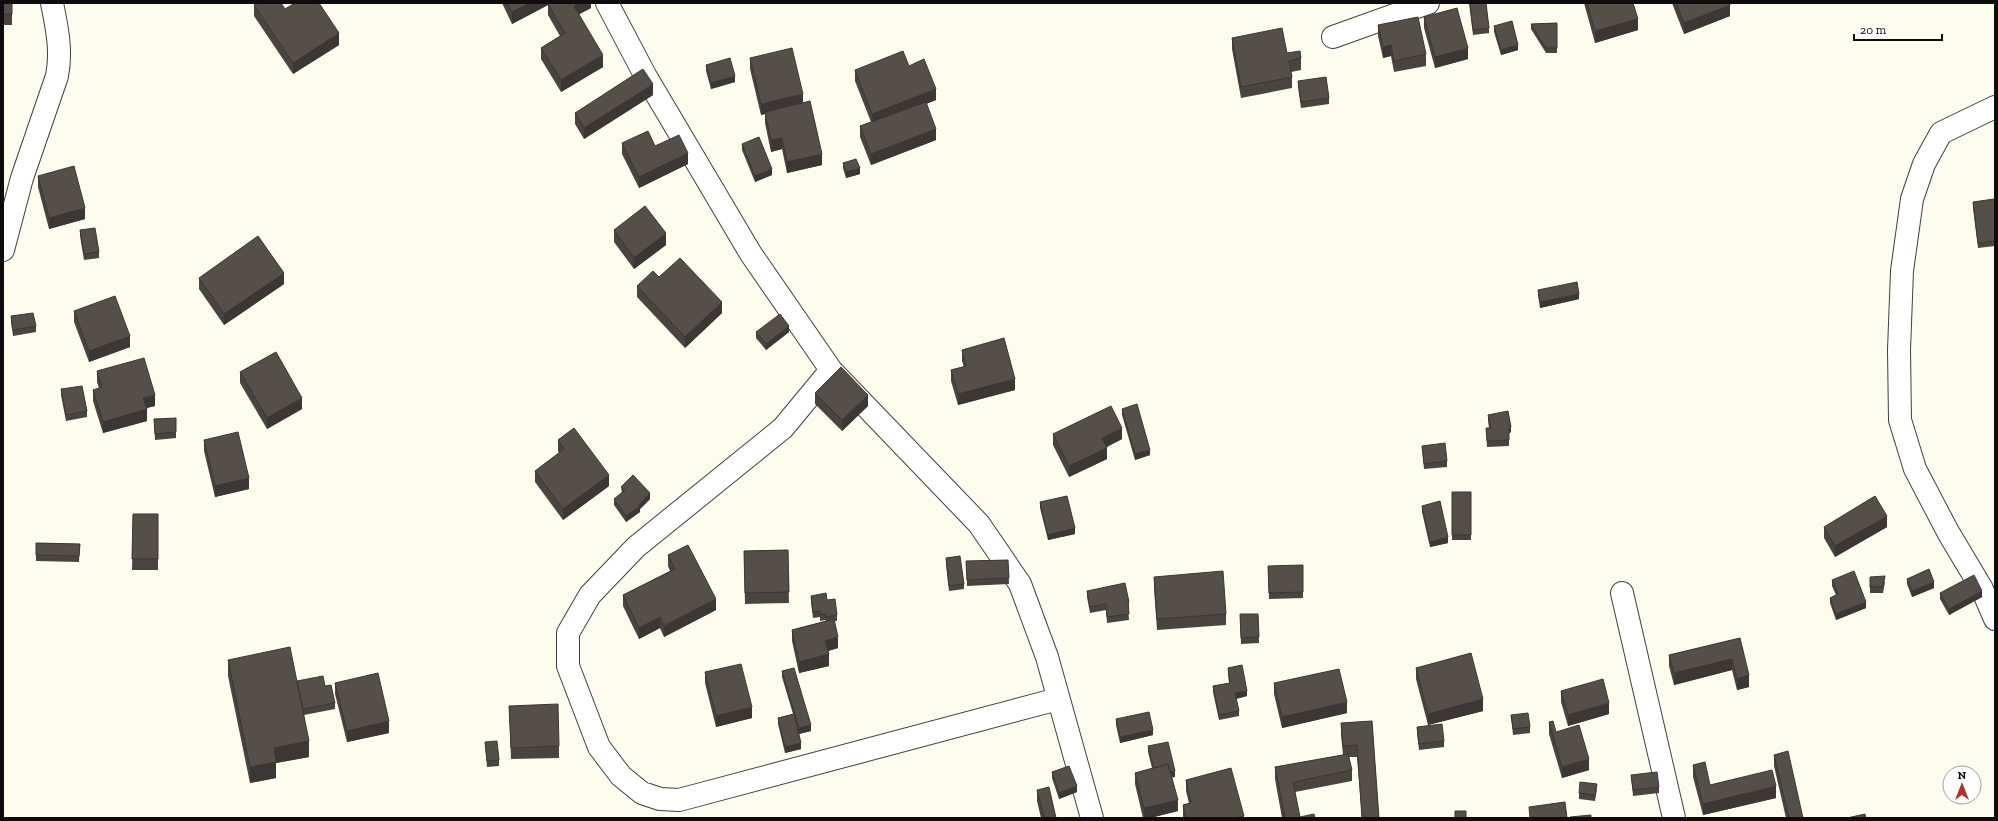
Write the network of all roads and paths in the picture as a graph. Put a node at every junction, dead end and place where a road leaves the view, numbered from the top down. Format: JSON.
{"nodes":[{"id":1,"x":52,"y":3,"type":"edge"},
{"id":2,"x":607,"y":3,"type":"edge"},
{"id":3,"x":1428,"y":3,"type":"edge"},
{"id":4,"x":1333,"y":37,"type":"dead end"},
{"id":5,"x":1995,"y":107,"type":"edge"},
{"id":6,"x":3,"y":250,"type":"edge"},
{"id":7,"x":831,"y":370,"type":"junction"},
{"id":8,"x":1622,"y":593,"type":"dead end"},
{"id":9,"x":1995,"y":619,"type":"edge"},
{"id":10,"x":1058,"y":699,"type":"junction"},
{"id":11,"x":1092,"y":818,"type":"edge"},
{"id":12,"x":1674,"y":818,"type":"edge"}],
"edges":[{"from":1,"to":6,"type":"street"},
{"from":2,"to":7,"type":"street"},
{"from":3,"to":4,"type":"street"},
{"from":5,"to":9,"type":"street"},
{"from":7,"to":10,"type":"street"},
{"from":7,"to":10,"type":"street"},
{"from":8,"to":12,"type":"street"},
{"from":10,"to":11,"type":"street"}]}
